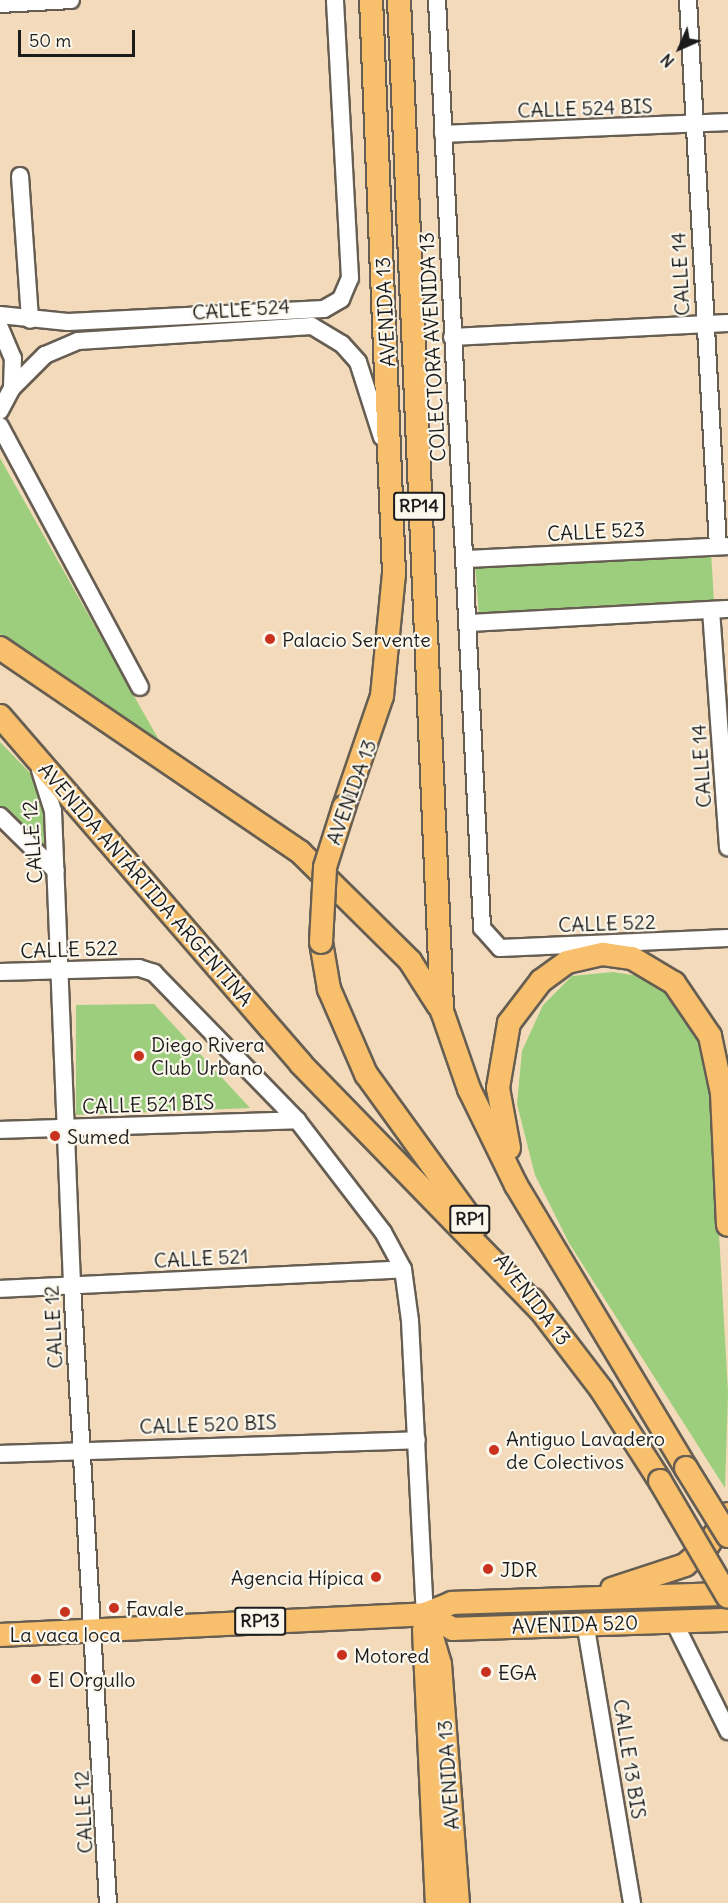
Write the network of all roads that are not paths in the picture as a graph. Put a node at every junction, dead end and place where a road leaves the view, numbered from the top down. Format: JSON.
{"nodes":[{"id":1,"x":71,"y":0,"type":"edge"},
{"id":2,"x":335,"y":0,"type":"edge"},
{"id":3,"x":371,"y":0,"type":"edge"},
{"id":4,"x":399,"y":0,"type":"edge"},
{"id":5,"x":437,"y":0,"type":"edge"},
{"id":6,"x":688,"y":0,"type":"edge"},
{"id":7,"x":3,"y":2,"type":"edge"},
{"id":8,"x":728,"y":122,"type":"edge"},
{"id":9,"x":694,"y":124,"type":"junction"},
{"id":10,"x":443,"y":134,"type":"junction"},
{"id":11,"x":20,"y":176,"type":"dead end"},
{"id":12,"x":0,"y":315,"type":"edge"},
{"id":13,"x":30,"y":320,"type":"junction"},
{"id":14,"x":728,"y":323,"type":"edge"},
{"id":15,"x":703,"y":325,"type":"junction"},
{"id":16,"x":0,"y":328,"type":"edge"},
{"id":17,"x":452,"y":337,"type":"junction"},
{"id":18,"x":12,"y":388,"type":"junction"},
{"id":19,"x":0,"y":411,"type":"edge"},
{"id":20,"x":0,"y":426,"type":"edge"},
{"id":21,"x":392,"y":474,"type":"junction"},
{"id":22,"x":723,"y":546,"type":"edge"},
{"id":23,"x":465,"y":559,"type":"junction"},
{"id":24,"x":728,"y":609,"type":"edge"},
{"id":25,"x":711,"y":610,"type":"junction"},
{"id":26,"x":468,"y":623,"type":"junction"},
{"id":27,"x":0,"y":648,"type":"edge"},
{"id":28,"x":140,"y":687,"type":"dead end"},
{"id":29,"x":0,"y":716,"type":"edge"},
{"id":30,"x":33,"y":752,"type":"junction"},
{"id":31,"x":0,"y":816,"type":"edge"},
{"id":32,"x":728,"y":848,"type":"edge"},
{"id":33,"x":56,"y":871,"type":"junction"},
{"id":34,"x":728,"y":939,"type":"edge"},
{"id":35,"x":490,"y":941,"type":"joint"},
{"id":36,"x":61,"y":969,"type":"junction"},
{"id":37,"x":0,"y":972,"type":"edge"},
{"id":38,"x":442,"y":1011,"type":"junction"},
{"id":39,"x":297,"y":1120,"type":"junction"},
{"id":40,"x":64,"y":1127,"type":"junction"},
{"id":41,"x":0,"y":1130,"type":"edge"},
{"id":42,"x":516,"y":1185,"type":"junction"},
{"id":43,"x":728,"y":1225,"type":"edge"},
{"id":44,"x":403,"y":1269,"type":"junction"},
{"id":45,"x":72,"y":1285,"type":"junction"},
{"id":46,"x":0,"y":1289,"type":"edge"},
{"id":47,"x":542,"y":1312,"type":"junction"},
{"id":48,"x":417,"y":1440,"type":"junction"},
{"id":49,"x":81,"y":1449,"type":"junction"},
{"id":50,"x":0,"y":1454,"type":"edge"},
{"id":51,"x":728,"y":1514,"type":"edge"},
{"id":52,"x":728,"y":1536,"type":"edge"},
{"id":53,"x":728,"y":1595,"type":"edge"},
{"id":54,"x":563,"y":1600,"type":"junction"},
{"id":55,"x":425,"y":1614,"type":"junction"},
{"id":56,"x":728,"y":1620,"type":"edge"},
{"id":57,"x":585,"y":1622,"type":"junction"},
{"id":58,"x":674,"y":1622,"type":"junction"},
{"id":59,"x":95,"y":1629,"type":"junction"},
{"id":60,"x":0,"y":1635,"type":"edge"},
{"id":61,"x":728,"y":1731,"type":"edge"},
{"id":62,"x":108,"y":1903,"type":"edge"},
{"id":63,"x":437,"y":1903,"type":"edge"},
{"id":64,"x":458,"y":1903,"type":"edge"},
{"id":65,"x":632,"y":1903,"type":"edge"}],
"edges":[{"from":1,"to":7,"type":"street"},
{"from":2,"to":13,"type":"street","name":"CALLE 524"},
{"from":3,"to":21,"type":"main road","name":"AVENIDA 13","number":"RP14"},
{"from":4,"to":38,"type":"main road","name":"AVENIDA 13","number":"RP14"},
{"from":5,"to":10,"type":"street","name":"COLECTORA AVENIDA 13"},
{"from":6,"to":9,"type":"street","name":"CALLE 14"},
{"from":8,"to":9,"type":"street","name":"CALLE 524 BIS"},
{"from":9,"to":10,"type":"street","name":"CALLE 524 BIS"},
{"from":9,"to":15,"type":"street","name":"CALLE 14"},
{"from":10,"to":17,"type":"street","name":"COLECTORA AVENIDA 13"},
{"from":11,"to":13,"type":"street"},
{"from":12,"to":13,"type":"street","name":"CALLE 524"},
{"from":14,"to":15,"type":"street"},
{"from":15,"to":17,"type":"street"},
{"from":15,"to":22,"type":"street","name":"CALLE 14"},
{"from":16,"to":18,"type":"street","number":"RP1"},
{"from":17,"to":23,"type":"street","name":"COLECTORA AVENIDA 13"},
{"from":18,"to":19,"type":"street","number":"RP1"},
{"from":18,"to":21,"type":"street","name":"CALLE 524","number":"RP1"},
{"from":20,"to":28,"type":"street"},
{"from":21,"to":47,"type":"main road","name":"AVENIDA 13","number":"RP1","bridge":true},
{"from":22,"to":23,"type":"street","name":"CALLE 523"},
{"from":23,"to":26,"type":"street","name":"COLECTORA AVENIDA 13"},
{"from":24,"to":25,"type":"street"},
{"from":25,"to":26,"type":"street"},
{"from":25,"to":32,"type":"street","name":"CALLE 14"},
{"from":26,"to":35,"type":"street","name":"COLECTORA AVENIDA 13"},
{"from":27,"to":38,"type":"main road"},
{"from":29,"to":30,"type":"main road","name":"AVENIDA ANTÁRTIDA ARGENTINA"},
{"from":30,"to":33,"type":"street","name":"CALLE 12"},
{"from":30,"to":47,"type":"main road","name":"AVENIDA ANTÁRTIDA ARGENTINA"},
{"from":31,"to":33,"type":"street"},
{"from":33,"to":36,"type":"street","name":"CALLE 12"},
{"from":34,"to":35,"type":"street","name":"CALLE 522"},
{"from":36,"to":37,"type":"street","name":"CALLE 522"},
{"from":36,"to":39,"type":"street","name":"CALLE 522"},
{"from":36,"to":40,"type":"street","name":"CALLE 12"},
{"from":38,"to":42,"type":"main road","name":"AVENIDA 13"},
{"from":39,"to":40,"type":"street","name":"CALLE 521 BIS"},
{"from":39,"to":44,"type":"street"},
{"from":40,"to":41,"type":"street","name":"CALLE 521 BIS"},
{"from":40,"to":45,"type":"street","name":"CALLE 12"},
{"from":42,"to":43,"type":"main road"},
{"from":42,"to":52,"type":"main road","name":"AVENIDA 13","bridge":true},
{"from":44,"to":45,"type":"street","name":"CALLE 521"},
{"from":44,"to":48,"type":"street","name":"AVENIDA 13"},
{"from":45,"to":46,"type":"street","name":"CALLE 521"},
{"from":45,"to":49,"type":"street","name":"CALLE 12"},
{"from":47,"to":53,"type":"main road","name":"AVENIDA 13","number":"RP1","bridge":true},
{"from":48,"to":49,"type":"street","name":"CALLE 520 BIS"},
{"from":48,"to":55,"type":"street","name":"AVENIDA 13"},
{"from":49,"to":50,"type":"street","name":"CALLE 520 BIS"},
{"from":49,"to":59,"type":"street","name":"CALLE 12"},
{"from":51,"to":54,"type":"main road"},
{"from":53,"to":54,"type":"main road","name":"AVENIDA 520","number":"RP13"},
{"from":54,"to":55,"type":"main road","name":"AVENIDA 520","number":"RP13"},
{"from":55,"to":57,"type":"main road","name":"AVENIDA 520"},
{"from":55,"to":59,"type":"main road","name":"AVENIDA 520","number":"RP13"},
{"from":55,"to":63,"type":"main road","name":"AVENIDA 13"},
{"from":55,"to":64,"type":"main road","name":"AVENIDA 13"},
{"from":56,"to":58,"type":"main road","name":"AVENIDA 520"},
{"from":57,"to":58,"type":"main road","name":"AVENIDA 520"},
{"from":57,"to":65,"type":"street","name":"CALLE 13 BIS"},
{"from":58,"to":61,"type":"street"},
{"from":59,"to":60,"type":"main road","name":"AVENIDA 520","number":"RP13"},
{"from":59,"to":62,"type":"street","name":"CALLE 12"}]}
